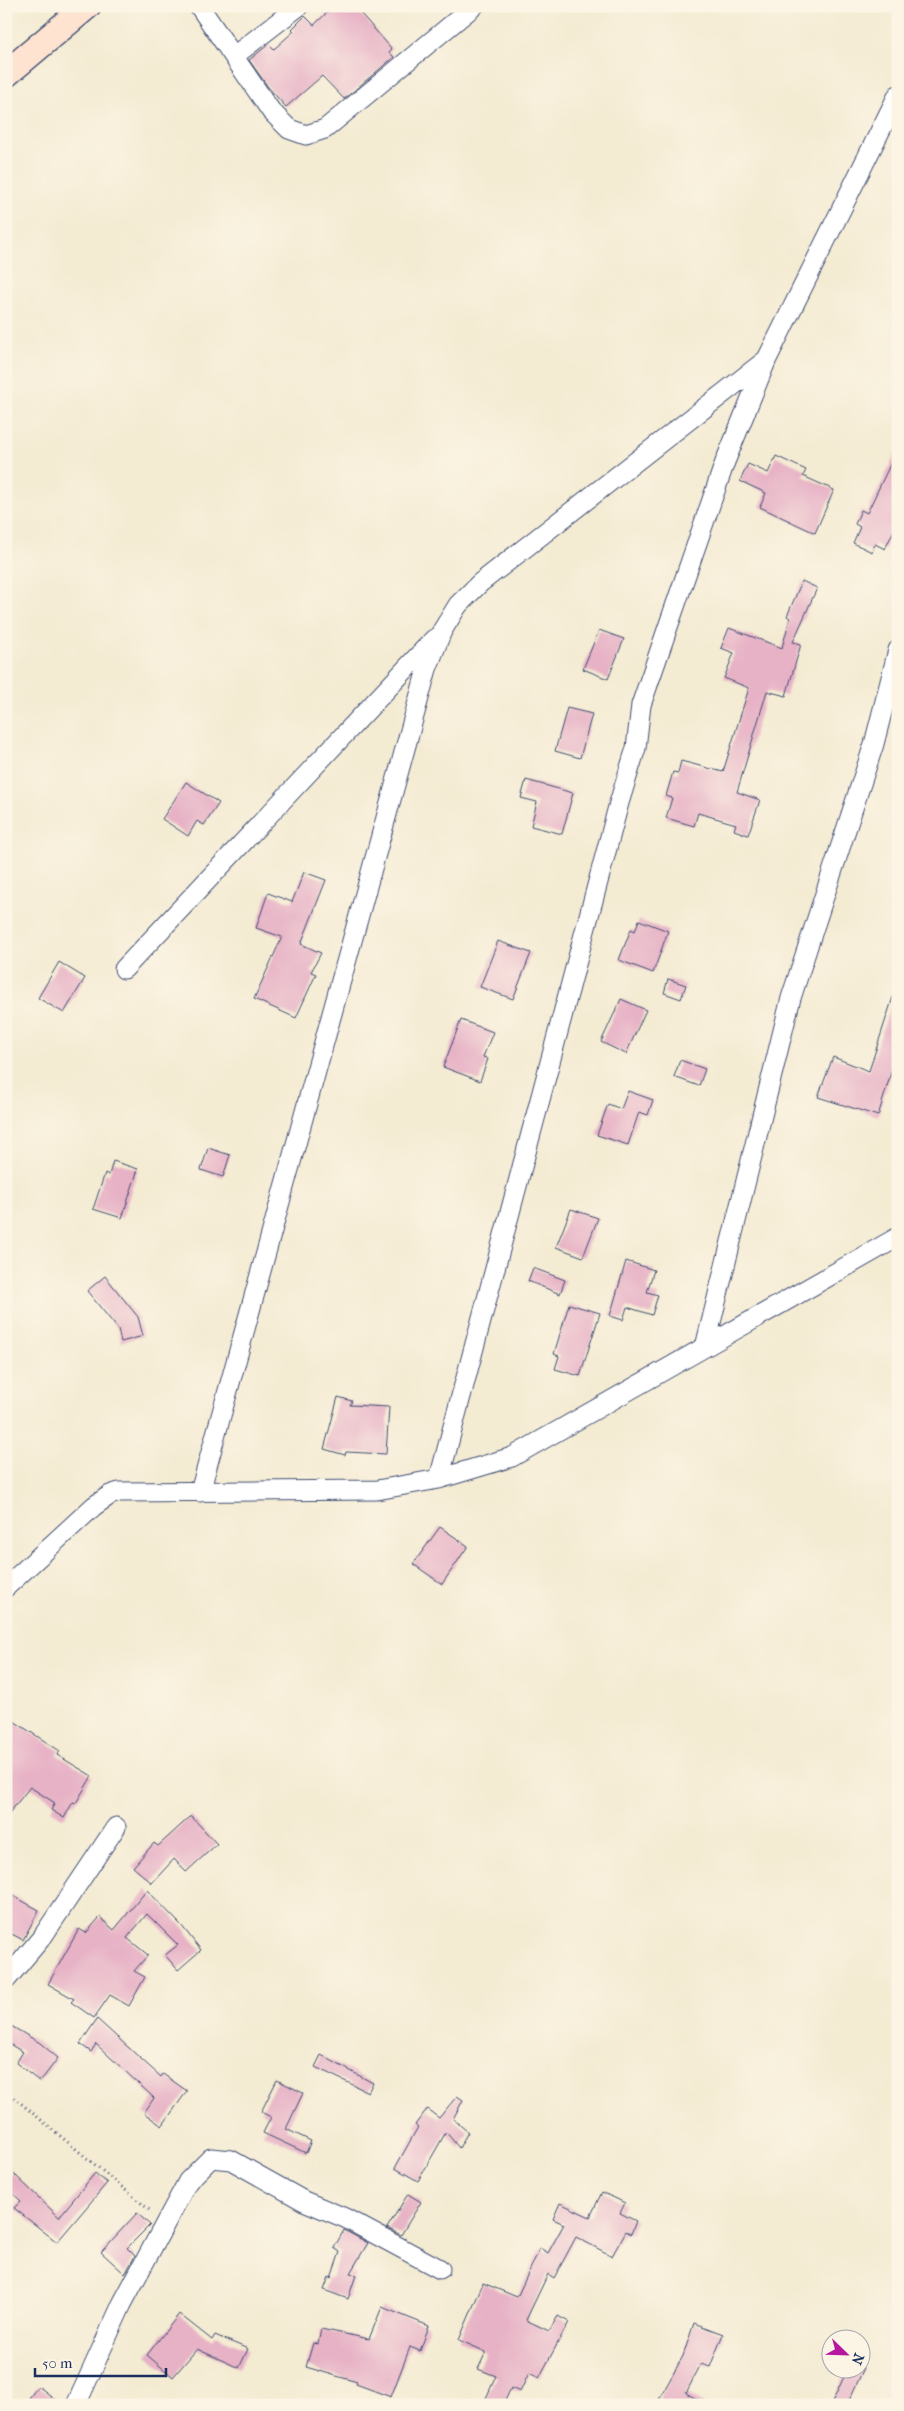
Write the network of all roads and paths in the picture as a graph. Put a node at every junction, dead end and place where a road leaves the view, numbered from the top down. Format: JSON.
{"nodes":[{"id":1,"x":87,"y":6,"type":"edge"},
{"id":2,"x":199,"y":6,"type":"edge"},
{"id":3,"x":298,"y":6,"type":"edge"},
{"id":4,"x":474,"y":6,"type":"edge"},
{"id":5,"x":234,"y":56,"type":"junction"},
{"id":6,"x":6,"y":74,"type":"edge"},
{"id":7,"x":898,"y":95,"type":"edge"},
{"id":8,"x":767,"y":359,"type":"junction"},
{"id":9,"x":442,"y":631,"type":"junction"},
{"id":10,"x":898,"y":650,"type":"edge"},
{"id":11,"x":124,"y":969,"type":"dead end"},
{"id":12,"x":898,"y":1237,"type":"edge"},
{"id":13,"x":705,"y":1347,"type":"junction"},
{"id":14,"x":438,"y":1479,"type":"junction"},
{"id":15,"x":200,"y":1492,"type":"junction"},
{"id":16,"x":6,"y":1587,"type":"edge"},
{"id":17,"x":116,"y":1828,"type":"dead end"},
{"id":18,"x":6,"y":1980,"type":"edge"},
{"id":19,"x":6,"y":2091,"type":"edge"},
{"id":20,"x":166,"y":2223,"type":"junction"},
{"id":21,"x":440,"y":2269,"type":"dead end"},
{"id":22,"x":76,"y":2405,"type":"edge"}],
"edges":[{"from":1,"to":6,"type":"main road"},
{"from":2,"to":5,"type":"street"},
{"from":3,"to":5,"type":"street"},
{"from":4,"to":5,"type":"street"},
{"from":7,"to":8,"type":"street"},
{"from":8,"to":9,"type":"street"},
{"from":8,"to":14,"type":"street"},
{"from":9,"to":11,"type":"street"},
{"from":9,"to":15,"type":"street"},
{"from":10,"to":13,"type":"street"},
{"from":12,"to":13,"type":"street"},
{"from":13,"to":14,"type":"street"},
{"from":14,"to":15,"type":"street"},
{"from":15,"to":16,"type":"street"},
{"from":17,"to":18,"type":"street"},
{"from":19,"to":20,"type":"path"},
{"from":20,"to":21,"type":"street"},
{"from":20,"to":22,"type":"street"}]}
